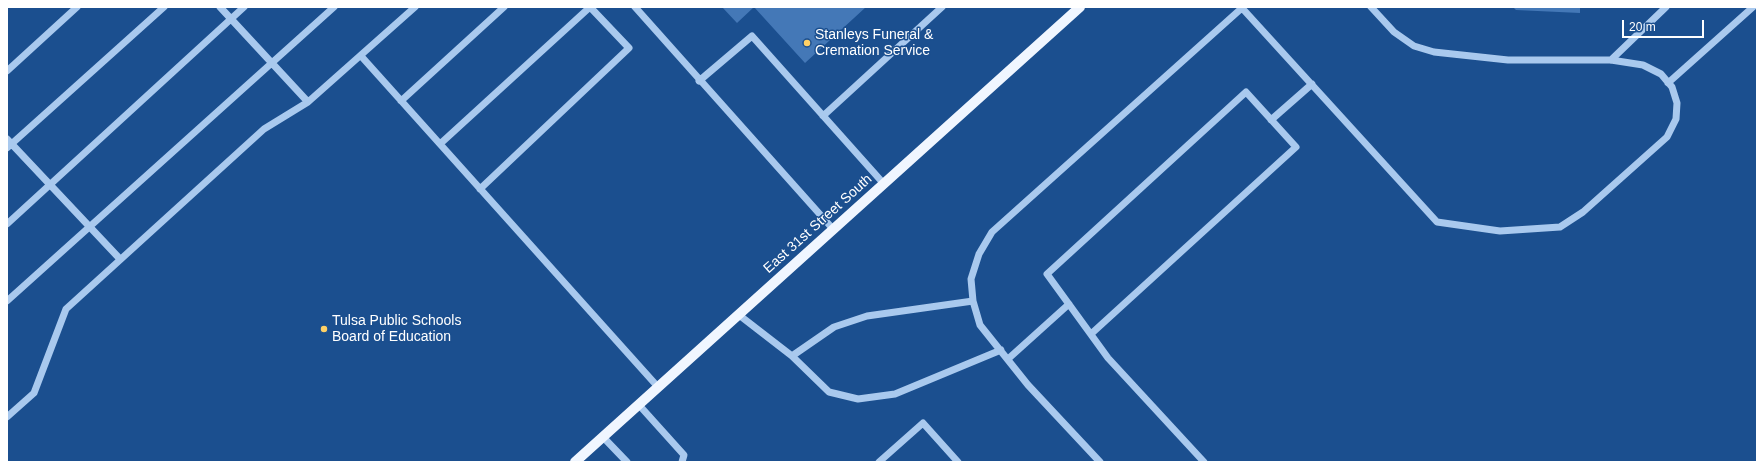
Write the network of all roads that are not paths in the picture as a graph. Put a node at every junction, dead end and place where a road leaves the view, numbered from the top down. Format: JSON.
{"nodes":[{"id":1,"x":77,"y":7,"type":"edge"},
{"id":2,"x":164,"y":7,"type":"edge"},
{"id":3,"x":220,"y":7,"type":"edge"},
{"id":4,"x":244,"y":7,"type":"edge"},
{"id":5,"x":334,"y":7,"type":"edge"},
{"id":6,"x":415,"y":7,"type":"edge"},
{"id":7,"x":504,"y":7,"type":"edge"},
{"id":8,"x":590,"y":7,"type":"edge"},
{"id":9,"x":635,"y":7,"type":"edge"},
{"id":10,"x":942,"y":7,"type":"edge"},
{"id":11,"x":1243,"y":7,"type":"edge"},
{"id":12,"x":1372,"y":7,"type":"edge"},
{"id":13,"x":1666,"y":7,"type":"edge"},
{"id":14,"x":1753,"y":7,"type":"edge"},
{"id":15,"x":1078,"y":8,"type":"edge"},
{"id":16,"x":231,"y":19,"type":"junction"},
{"id":17,"x":361,"y":56,"type":"junction"},
{"id":18,"x":1611,"y":60,"type":"junction"},
{"id":19,"x":273,"y":62,"type":"junction"},
{"id":20,"x":7,"y":71,"type":"edge"},
{"id":21,"x":700,"y":81,"type":"junction"},
{"id":22,"x":1668,"y":82,"type":"junction"},
{"id":23,"x":1312,"y":84,"type":"junction"},
{"id":24,"x":401,"y":101,"type":"junction"},
{"id":25,"x":308,"y":102,"type":"junction"},
{"id":26,"x":823,"y":116,"type":"junction"},
{"id":27,"x":1272,"y":120,"type":"junction"},
{"id":28,"x":9,"y":144,"type":"edge"},
{"id":29,"x":440,"y":144,"type":"junction"},
{"id":30,"x":884,"y":184,"type":"junction"},
{"id":31,"x":50,"y":185,"type":"junction"},
{"id":32,"x":480,"y":189,"type":"junction"},
{"id":33,"x":7,"y":224,"type":"edge"},
{"id":34,"x":89,"y":227,"type":"junction"},
{"id":35,"x":833,"y":229,"type":"junction"},
{"id":36,"x":120,"y":260,"type":"junction"},
{"id":37,"x":7,"y":301,"type":"edge"},
{"id":38,"x":973,"y":301,"type":"junction"},
{"id":39,"x":1069,"y":304,"type":"junction"},
{"id":40,"x":739,"y":314,"type":"junction"},
{"id":41,"x":1091,"y":334,"type":"junction"},
{"id":42,"x":1001,"y":350,"type":"junction"},
{"id":43,"x":792,"y":356,"type":"junction"},
{"id":44,"x":1008,"y":359,"type":"junction"},
{"id":45,"x":658,"y":387,"type":"junction"},
{"id":46,"x":638,"y":405,"type":"junction"},
{"id":47,"x":7,"y":416,"type":"edge"},
{"id":48,"x":603,"y":437,"type":"junction"},
{"id":49,"x":575,"y":462,"type":"edge"},
{"id":50,"x":627,"y":462,"type":"edge"},
{"id":51,"x":682,"y":462,"type":"edge"},
{"id":52,"x":879,"y":462,"type":"edge"},
{"id":53,"x":958,"y":462,"type":"edge"},
{"id":54,"x":1100,"y":462,"type":"edge"},
{"id":55,"x":1204,"y":462,"type":"edge"}],
"edges":[{"from":1,"to":20,"type":"lane"},
{"from":2,"to":28,"type":"lane"},
{"from":3,"to":16,"type":"lane"},
{"from":4,"to":16,"type":"lane"},
{"from":5,"to":19,"type":"lane"},
{"from":6,"to":17,"type":"lane"},
{"from":7,"to":24,"type":"lane"},
{"from":8,"to":29,"type":"lane"},
{"from":8,"to":32,"type":"lane"},
{"from":9,"to":21,"type":"lane"},
{"from":10,"to":26,"type":"lane"},
{"from":11,"to":23,"type":"lane"},
{"from":11,"to":38,"type":"lane"},
{"from":12,"to":18,"type":"lane"},
{"from":13,"to":18,"type":"lane"},
{"from":14,"to":22,"type":"lane"},
{"from":15,"to":30,"type":"main road","name":"East 31st Street South"},
{"from":16,"to":19,"type":"lane"},
{"from":16,"to":31,"type":"lane"},
{"from":17,"to":24,"type":"lane"},
{"from":17,"to":25,"type":"lane"},
{"from":18,"to":22,"type":"lane"},
{"from":19,"to":25,"type":"lane"},
{"from":19,"to":34,"type":"lane"},
{"from":21,"to":26,"type":"lane"},
{"from":21,"to":35,"type":"lane"},
{"from":22,"to":23,"type":"lane"},
{"from":23,"to":27,"type":"lane"},
{"from":24,"to":29,"type":"lane"},
{"from":25,"to":36,"type":"lane"},
{"from":26,"to":30,"type":"lane"},
{"from":27,"to":39,"type":"lane"},
{"from":27,"to":41,"type":"lane"},
{"from":28,"to":31,"type":"lane"},
{"from":29,"to":32,"type":"lane"},
{"from":30,"to":35,"type":"main road","name":"East 31st Street South"},
{"from":31,"to":33,"type":"lane"},
{"from":31,"to":34,"type":"lane"},
{"from":32,"to":45,"type":"lane"},
{"from":34,"to":36,"type":"lane"},
{"from":34,"to":37,"type":"lane"},
{"from":35,"to":40,"type":"main road","name":"East 31st Street South"},
{"from":36,"to":47,"type":"lane"},
{"from":38,"to":42,"type":"lane"},
{"from":38,"to":43,"type":"lane"},
{"from":39,"to":41,"type":"lane"},
{"from":39,"to":44,"type":"lane"},
{"from":40,"to":43,"type":"lane"},
{"from":40,"to":45,"type":"main road","name":"East 31st Street South"},
{"from":41,"to":55,"type":"lane"},
{"from":42,"to":43,"type":"lane"},
{"from":42,"to":44,"type":"lane"},
{"from":44,"to":54,"type":"lane"},
{"from":45,"to":46,"type":"main road","name":"East 31st Street South"},
{"from":46,"to":48,"type":"main road","name":"East 31st Street South"},
{"from":46,"to":51,"type":"lane"},
{"from":48,"to":49,"type":"main road","name":"East 31st Street South"},
{"from":48,"to":50,"type":"lane"},
{"from":52,"to":53,"type":"lane"}]}
